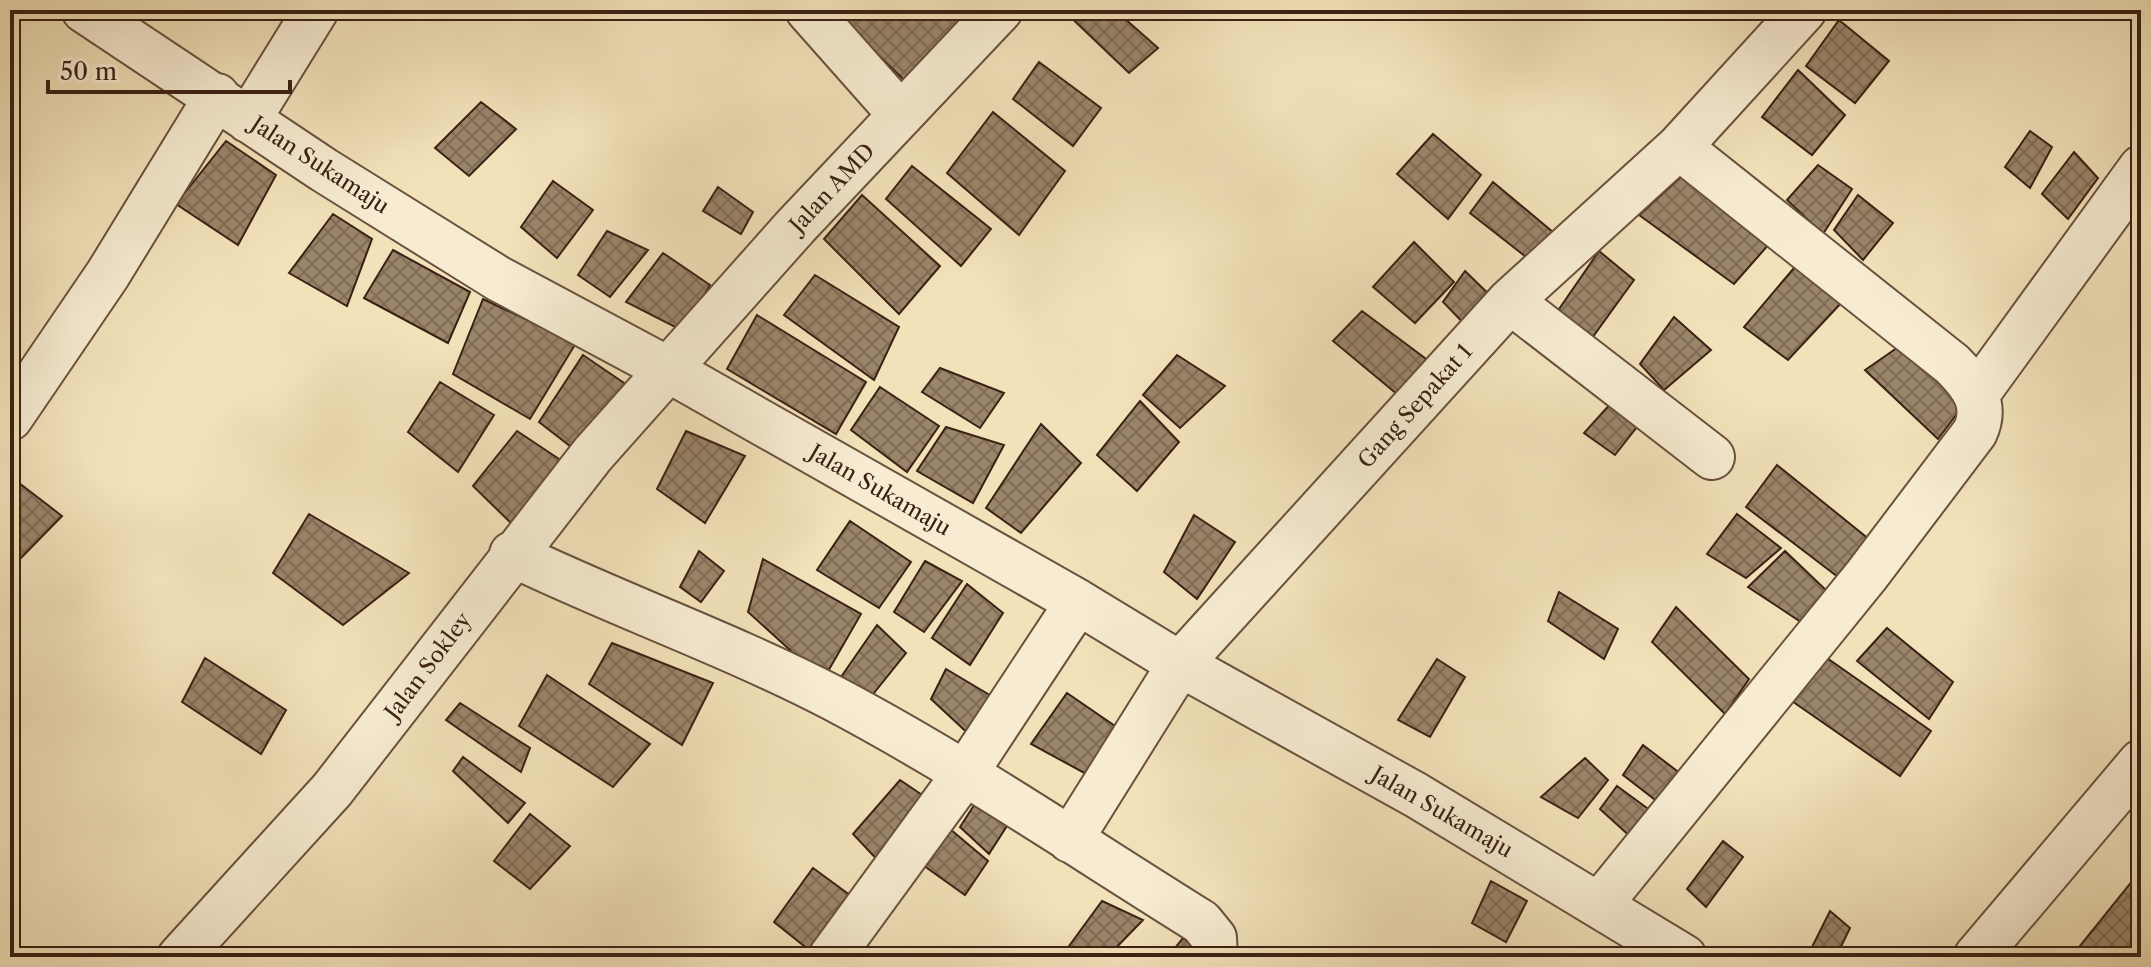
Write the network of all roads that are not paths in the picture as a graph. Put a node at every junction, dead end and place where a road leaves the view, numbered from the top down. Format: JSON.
{"nodes":[{"id":1,"x":84,"y":10,"type":"edge"},
{"id":2,"x":316,"y":10,"type":"edge"},
{"id":3,"x":808,"y":10,"type":"edge"},
{"id":4,"x":1000,"y":10,"type":"edge"},
{"id":5,"x":1804,"y":10,"type":"edge"},
{"id":6,"x":232,"y":108,"type":"junction"},
{"id":7,"x":901,"y":115,"type":"junction"},
{"id":8,"x":1679,"y":147,"type":"junction"},
{"id":9,"x":2141,"y":168,"type":"edge"},
{"id":10,"x":1510,"y":301,"type":"junction"},
{"id":11,"x":669,"y":370,"type":"junction"},
{"id":12,"x":1977,"y":394,"type":"junction"},
{"id":13,"x":10,"y":418,"type":"edge"},
{"id":14,"x":1712,"y":457,"type":"dead end"},
{"id":15,"x":512,"y":554,"type":"junction"},
{"id":16,"x":1078,"y":602,"type":"junction"},
{"id":17,"x":1180,"y":664,"type":"junction"},
{"id":18,"x":2141,"y":762,"type":"edge"},
{"id":19,"x":966,"y":772,"type":"junction"},
{"id":20,"x":1070,"y":840,"type":"junction"},
{"id":21,"x":1600,"y":904,"type":"junction"},
{"id":22,"x":1627,"y":942,"type":"edge"},
{"id":23,"x":180,"y":957,"type":"edge"},
{"id":24,"x":831,"y":957,"type":"edge"},
{"id":25,"x":1215,"y":957,"type":"edge"},
{"id":26,"x":1684,"y":957,"type":"edge"},
{"id":27,"x":1976,"y":957,"type":"edge"}],
"edges":[{"from":1,"to":6,"type":"street","name":"Jalan Sukamaju"},
{"from":2,"to":6,"type":"street"},
{"from":3,"to":7,"type":"street"},
{"from":4,"to":7,"type":"street","name":"Jalan AMD"},
{"from":5,"to":8,"type":"street","name":"Gang Sepakat 1"},
{"from":6,"to":11,"type":"street","name":"Jalan Sukamaju"},
{"from":6,"to":13,"type":"street"},
{"from":7,"to":11,"type":"street","name":"Jalan AMD"},
{"from":8,"to":10,"type":"street","name":"Gang Sepakat 1"},
{"from":8,"to":12,"type":"street"},
{"from":9,"to":12,"type":"street"},
{"from":10,"to":14,"type":"street"},
{"from":10,"to":17,"type":"street","name":"Gang Sepakat 1"},
{"from":11,"to":15,"type":"street","name":"Jalan Sokley"},
{"from":11,"to":16,"type":"street","name":"Jalan Sukamaju"},
{"from":12,"to":21,"type":"street"},
{"from":15,"to":19,"type":"street"},
{"from":15,"to":23,"type":"street","name":"Jalan Sokley"},
{"from":16,"to":17,"type":"street","name":"Jalan Sukamaju"},
{"from":16,"to":19,"type":"street"},
{"from":17,"to":20,"type":"street","name":"Gang Sepakat 1"},
{"from":17,"to":21,"type":"street","name":"Jalan Sukamaju"},
{"from":18,"to":27,"type":"street"},
{"from":19,"to":20,"type":"street"},
{"from":19,"to":24,"type":"street"},
{"from":20,"to":25,"type":"street"},
{"from":21,"to":22,"type":"street","name":"Jalan Sukamaju"},
{"from":22,"to":26,"type":"street","name":"Jalan Sukamaju"}]}
